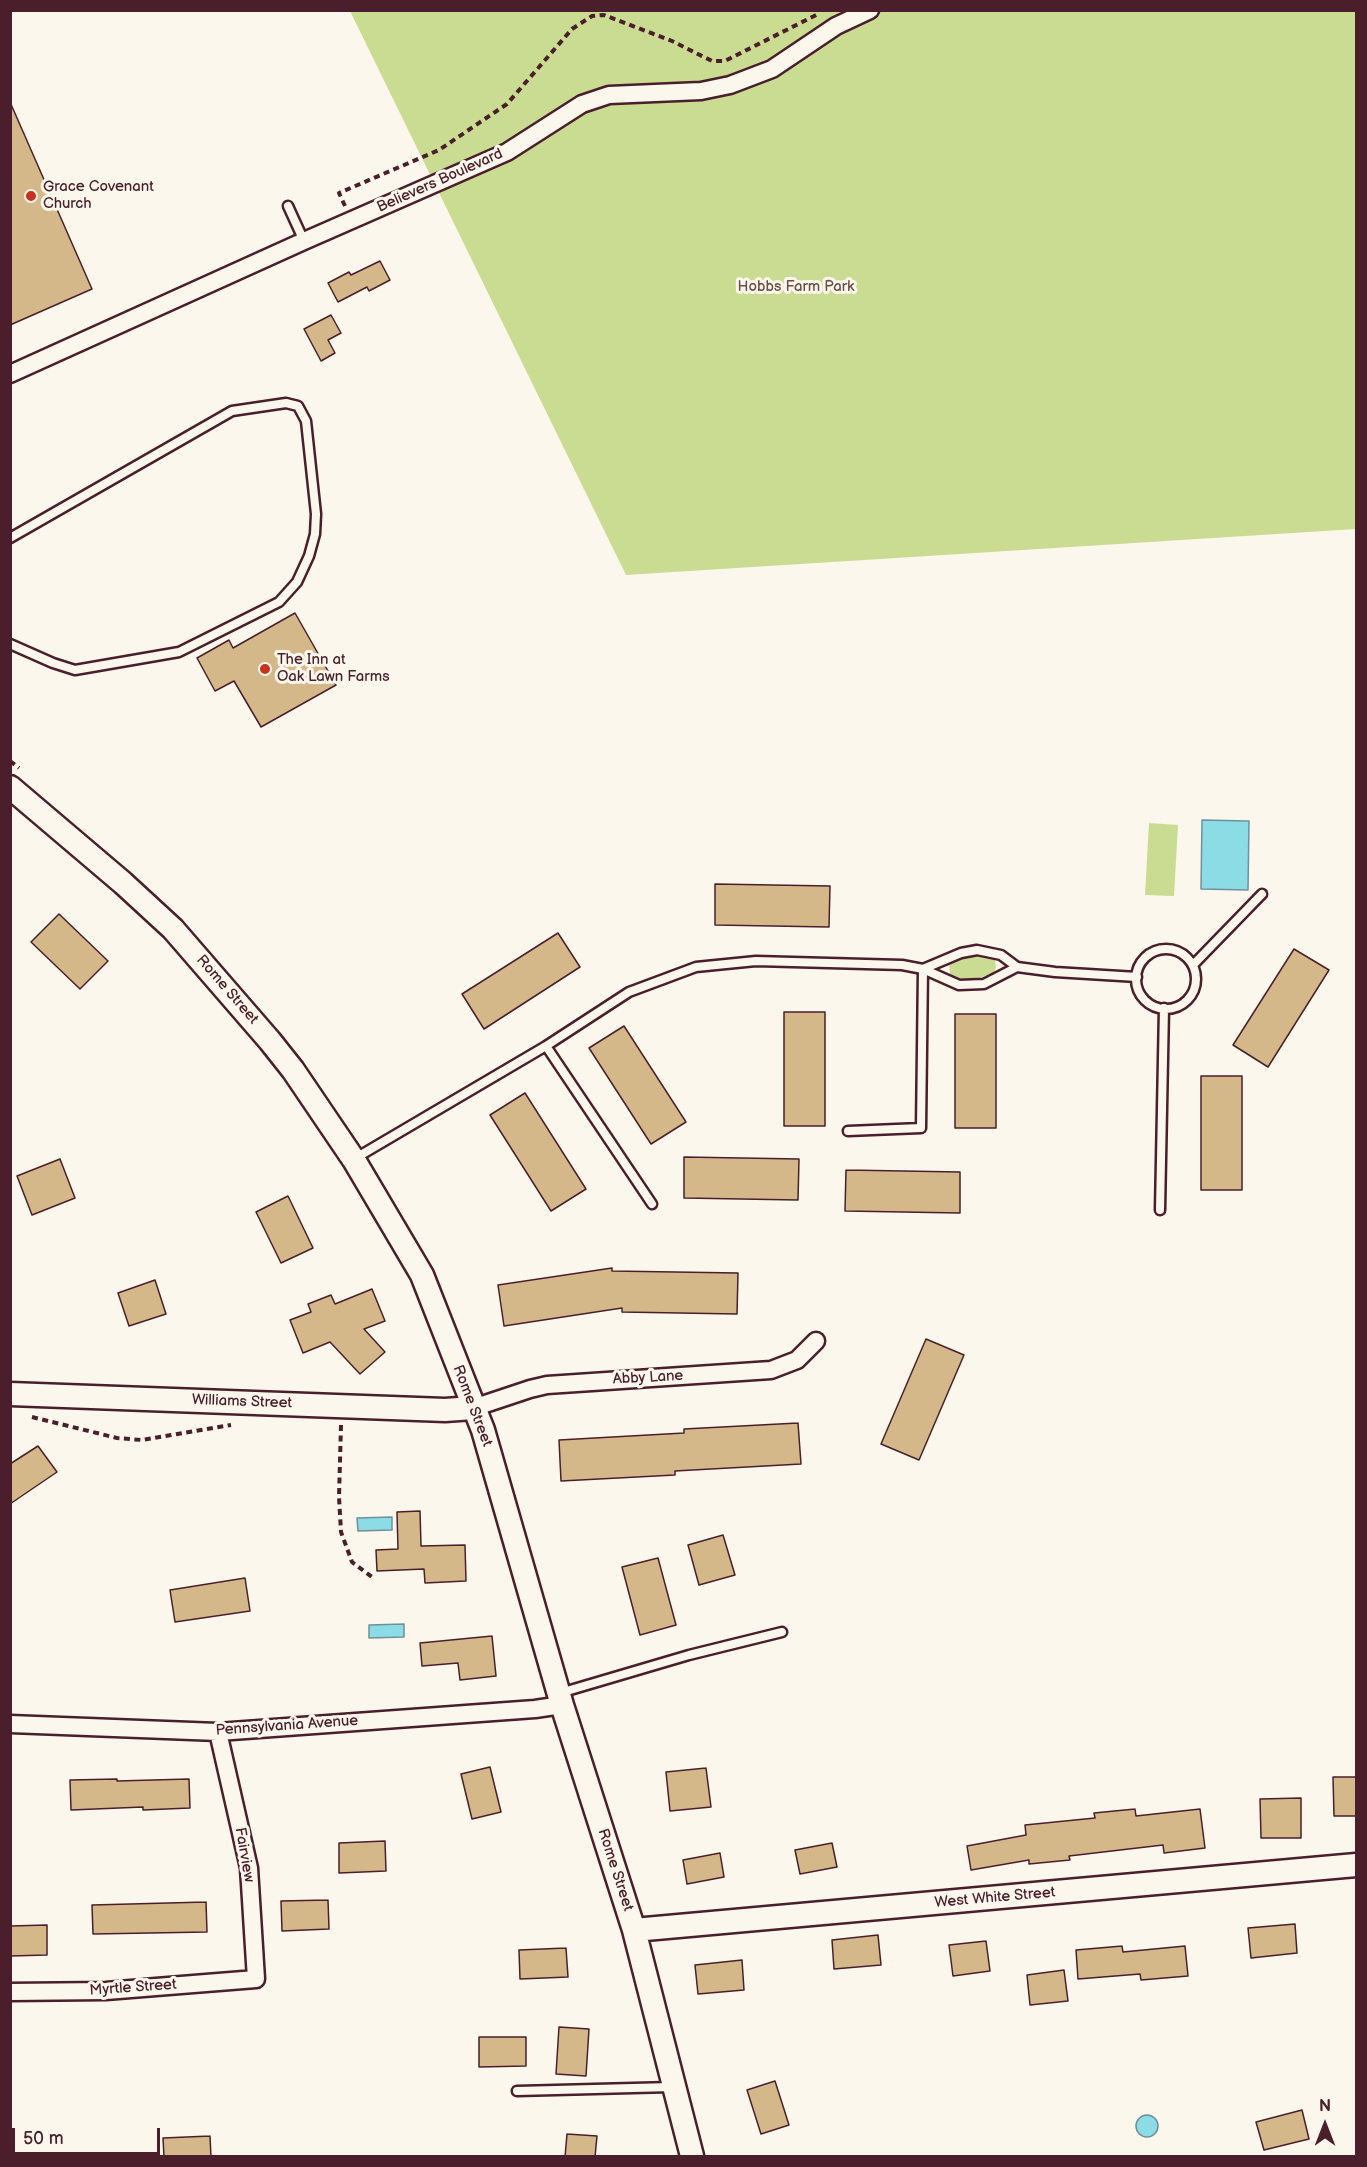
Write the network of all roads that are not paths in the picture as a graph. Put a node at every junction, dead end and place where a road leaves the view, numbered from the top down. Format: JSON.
{"nodes":[{"id":1,"x":870,"y":10,"type":"edge"},
{"id":2,"x":288,"y":206,"type":"dead end"},
{"id":3,"x":304,"y":241,"type":"junction"},
{"id":4,"x":10,"y":375,"type":"edge"},
{"id":5,"x":10,"y":538,"type":"edge"},
{"id":6,"x":10,"y":644,"type":"edge"},
{"id":7,"x":10,"y":787,"type":"edge"},
{"id":8,"x":1262,"y":894,"type":"dead end"},
{"id":9,"x":1193,"y":964,"type":"junction"},
{"id":10,"x":1017,"y":967,"type":"junction"},
{"id":11,"x":923,"y":969,"type":"junction"},
{"id":12,"x":1137,"y":977,"type":"junction"},
{"id":13,"x":1164,"y":1008,"type":"junction"},
{"id":14,"x":546,"y":1046,"type":"junction"},
{"id":15,"x":848,"y":1131,"type":"dead end"},
{"id":16,"x":354,"y":1160,"type":"junction"},
{"id":17,"x":652,"y":1204,"type":"dead end"},
{"id":18,"x":1160,"y":1210,"type":"dead end"},
{"id":19,"x":816,"y":1341,"type":"dead end"},
{"id":20,"x":17,"y":1401,"type":"edge"},
{"id":21,"x":473,"y":1408,"type":"junction"},
{"id":22,"x":782,"y":1632,"type":"dead end"},
{"id":23,"x":561,"y":1699,"type":"junction"},
{"id":24,"x":10,"y":1724,"type":"edge"},
{"id":25,"x":218,"y":1732,"type":"junction"},
{"id":26,"x":1356,"y":1865,"type":"edge"},
{"id":27,"x":634,"y":1930,"type":"junction"},
{"id":28,"x":256,"y":1979,"type":"joint"},
{"id":29,"x":10,"y":1992,"type":"edge"},
{"id":30,"x":674,"y":2087,"type":"junction"},
{"id":31,"x":517,"y":2091,"type":"dead end"},
{"id":32,"x":692,"y":2157,"type":"edge"}],
"edges":[{"from":1,"to":3,"type":"street","name":"Believers Boulevard"},
{"from":2,"to":3,"type":"lane"},
{"from":3,"to":4,"type":"street","name":"Believers Boulevard"},
{"from":5,"to":6,"type":"lane"},
{"from":7,"to":16,"type":"street","name":"Rome Street"},
{"from":8,"to":9,"type":"lane"},
{"from":9,"to":12,"type":"lane"},
{"from":9,"to":13,"type":"lane"},
{"from":10,"to":11,"type":"lane"},
{"from":10,"to":11,"type":"lane"},
{"from":10,"to":12,"type":"lane"},
{"from":11,"to":14,"type":"lane"},
{"from":11,"to":15,"type":"lane"},
{"from":12,"to":13,"type":"lane"},
{"from":13,"to":18,"type":"lane"},
{"from":14,"to":16,"type":"lane"},
{"from":14,"to":17,"type":"lane"},
{"from":16,"to":21,"type":"street","name":"Rome Street"},
{"from":19,"to":21,"type":"street","name":"Abby Lane"},
{"from":20,"to":21,"type":"street","name":"Williams Street"},
{"from":21,"to":23,"type":"street","name":"Rome Street"},
{"from":22,"to":23,"type":"lane"},
{"from":23,"to":25,"type":"street","name":"Pennsylvania Avenue"},
{"from":23,"to":27,"type":"street","name":"Rome Street"},
{"from":24,"to":25,"type":"street","name":"Pennsylvania Avenue"},
{"from":25,"to":28,"type":"street","name":"Fairview"},
{"from":26,"to":27,"type":"street","name":"West White Street"},
{"from":27,"to":30,"type":"street","name":"Rome Street"},
{"from":28,"to":29,"type":"street","name":"Myrtle Street"},
{"from":30,"to":31,"type":"lane"},
{"from":30,"to":32,"type":"street","name":"Rome Street"}]}
